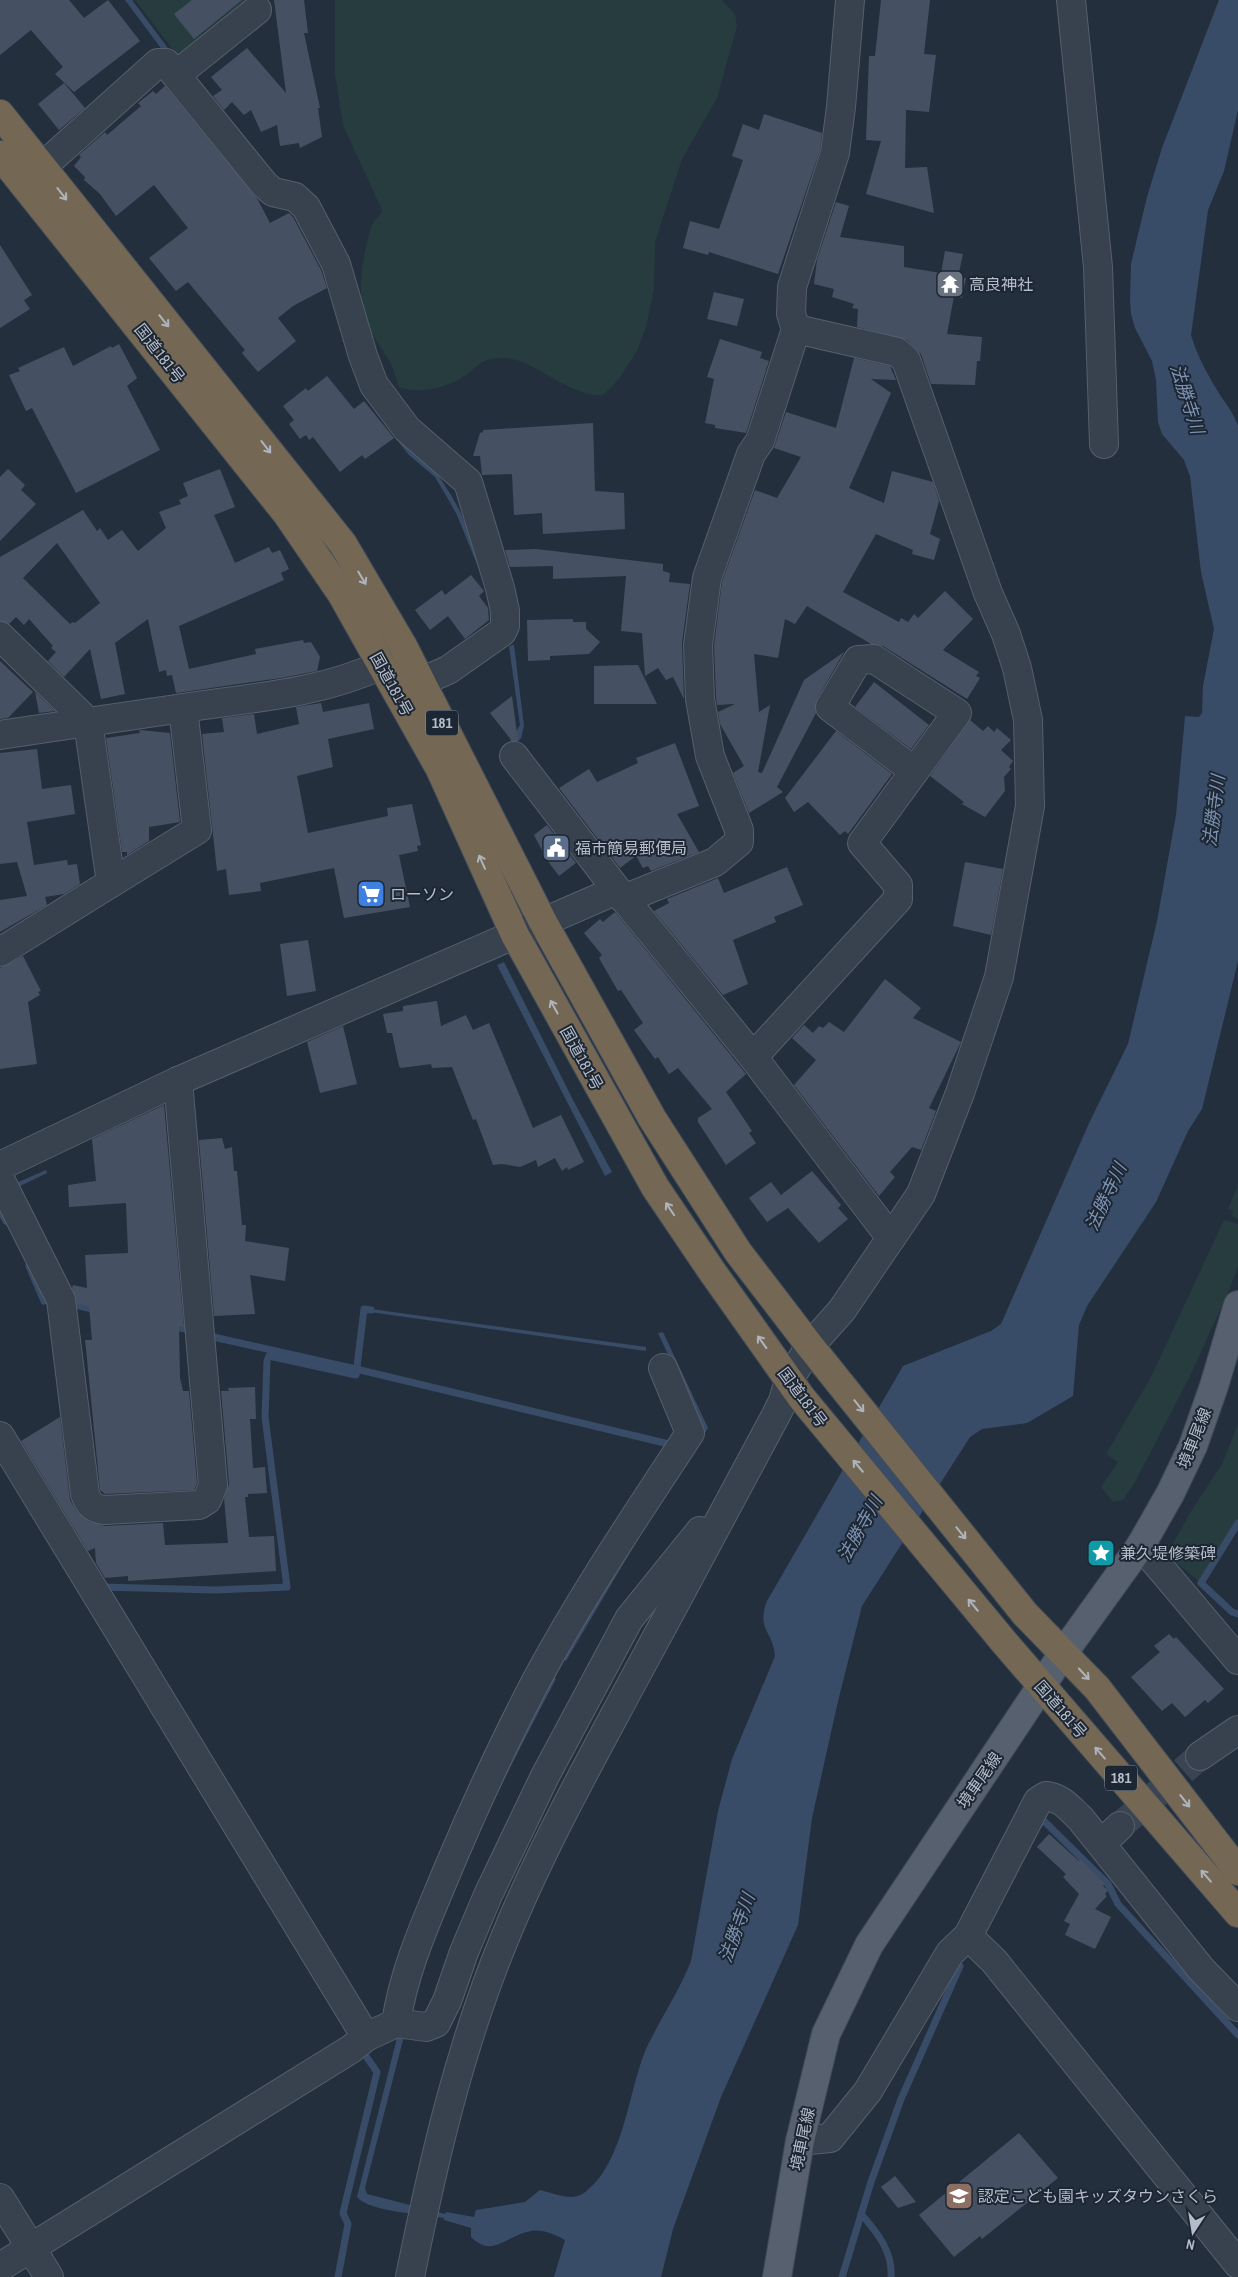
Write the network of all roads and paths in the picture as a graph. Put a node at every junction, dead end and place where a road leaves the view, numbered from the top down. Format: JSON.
{"nodes":[{"id":1,"x":850,"y":0,"type":"edge"},
{"id":2,"x":1071,"y":0,"type":"edge"},
{"id":3,"x":257,"y":10,"type":"dead end"},
{"id":4,"x":176,"y":75,"type":"junction"},
{"id":5,"x":0,"y":114,"type":"edge"},
{"id":6,"x":0,"y":155,"type":"edge"},
{"id":7,"x":42,"y":167,"type":"junction"},
{"id":8,"x":796,"y":328,"type":"junction"},
{"id":9,"x":1104,"y":444,"type":"dead end"},
{"id":10,"x":0,"y":636,"type":"edge"},
{"id":11,"x":381,"y":665,"type":"junction"},
{"id":12,"x":418,"y":678,"type":"junction"},
{"id":13,"x":183,"y":708,"type":"junction"},
{"id":14,"x":88,"y":722,"type":"junction"},
{"id":15,"x":0,"y":735,"type":"edge"},
{"id":16,"x":514,"y":756,"type":"dead end"},
{"id":17,"x":914,"y":771,"type":"junction"},
{"id":18,"x":111,"y":883,"type":"junction"},
{"id":19,"x":620,"y":894,"type":"junction"},
{"id":20,"x":543,"y":922,"type":"junction"},
{"id":21,"x":515,"y":935,"type":"junction"},
{"id":22,"x":0,"y":952,"type":"edge"},
{"id":23,"x":753,"y":1057,"type":"junction"},
{"id":24,"x":178,"y":1081,"type":"junction"},
{"id":25,"x":0,"y":1166,"type":"edge"},
{"id":26,"x":0,"y":1179,"type":"edge"},
{"id":27,"x":891,"y":1238,"type":"junction"},
{"id":28,"x":1238,"y":1305,"type":"edge"},
{"id":29,"x":810,"y":1346,"type":"junction"},
{"id":30,"x":663,"y":1368,"type":"dead end"},
{"id":31,"x":795,"y":1388,"type":"junction"},
{"id":32,"x":0,"y":1436,"type":"edge"},
{"id":33,"x":724,"y":1514,"type":"junction"},
{"id":34,"x":1141,"y":1545,"type":"junction"},
{"id":35,"x":1064,"y":1652,"type":"junction"},
{"id":36,"x":1238,"y":1660,"type":"edge"},
{"id":37,"x":1042,"y":1686,"type":"junction"},
{"id":38,"x":1238,"y":1730,"type":"edge"},
{"id":39,"x":1200,"y":1756,"type":"tunnel mouth"},
{"id":40,"x":1238,"y":1871,"type":"edge"},
{"id":41,"x":1238,"y":1913,"type":"edge"},
{"id":42,"x":968,"y":1936,"type":"junction"},
{"id":43,"x":1238,"y":2007,"type":"edge"},
{"id":44,"x":396,"y":2023,"type":"junction"},
{"id":45,"x":366,"y":2037,"type":"junction"},
{"id":46,"x":800,"y":2141,"type":"junction"},
{"id":47,"x":0,"y":2198,"type":"edge"},
{"id":48,"x":31,"y":2248,"type":"junction"},
{"id":49,"x":1238,"y":2264,"type":"edge"},
{"id":50,"x":0,"y":2267,"type":"edge"},
{"id":51,"x":49,"y":2277,"type":"edge"},
{"id":52,"x":410,"y":2277,"type":"edge"},
{"id":53,"x":777,"y":2277,"type":"edge"}],
"edges":[{"from":1,"to":8,"type":"street"},
{"from":2,"to":9,"type":"street"},
{"from":3,"to":4,"type":"street"},
{"from":4,"to":7,"type":"street"},
{"from":4,"to":12,"type":"street"},
{"from":5,"to":7,"type":"highway","name":"国道181号","number":"181"},
{"from":6,"to":11,"type":"highway","name":"国道181号","number":"181"},
{"from":7,"to":12,"type":"highway","name":"国道181号","number":"181","one_way":true},
{"from":8,"to":19,"type":"street"},
{"from":8,"to":27,"type":"street"},
{"from":10,"to":14,"type":"street"},
{"from":11,"to":12,"type":"street"},
{"from":11,"to":13,"type":"street"},
{"from":21,"to":11,"type":"highway","name":"国道181号","number":"181","one_way":true},
{"from":12,"to":20,"type":"highway","name":"国道181号","number":"181"},
{"from":13,"to":14,"type":"street"},
{"from":13,"to":18,"type":"street"},
{"from":14,"to":15,"type":"street"},
{"from":14,"to":18,"type":"street"},
{"from":16,"to":19,"type":"street"},
{"from":17,"to":17,"type":"street"},
{"from":17,"to":23,"type":"street"},
{"from":18,"to":22,"type":"street"},
{"from":19,"to":20,"type":"street"},
{"from":19,"to":23,"type":"street"},
{"from":20,"to":21,"type":"street"},
{"from":20,"to":29,"type":"highway","name":"国道181号","number":"181"},
{"from":21,"to":24,"type":"street"},
{"from":31,"to":21,"type":"highway","name":"国道181号","number":"181","one_way":true},
{"from":23,"to":27,"type":"street"},
{"from":24,"to":25,"type":"street"},
{"from":24,"to":26,"type":"street"},
{"from":27,"to":29,"type":"street"},
{"from":28,"to":34,"type":"main road","name":"境車尾線"},
{"from":29,"to":31,"type":"street"},
{"from":29,"to":35,"type":"highway","name":"国道181号","number":"181","one_way":true},
{"from":30,"to":44,"type":"street"},
{"from":31,"to":33,"type":"street"},
{"from":37,"to":31,"type":"highway","name":"国道181号","number":"181","one_way":true},
{"from":32,"to":45,"type":"street"},
{"from":33,"to":44,"type":"street"},
{"from":33,"to":52,"type":"street"},
{"from":34,"to":35,"type":"main road","name":"境車尾線"},
{"from":34,"to":36,"type":"street"},
{"from":35,"to":37,"type":"main road","name":"境車尾線"},
{"from":35,"to":40,"type":"highway","name":"国道181号","number":"181","one_way":true},
{"from":41,"to":37,"type":"highway","name":"国道181号","number":"181","one_way":true},
{"from":37,"to":46,"type":"main road","name":"境車尾線"},
{"from":38,"to":39,"type":"street"},
{"from":42,"to":43,"type":"street"},
{"from":42,"to":46,"type":"street"},
{"from":42,"to":49,"type":"street"},
{"from":44,"to":45,"type":"street"},
{"from":45,"to":48,"type":"street"},
{"from":46,"to":53,"type":"main road","name":"境車尾線"},
{"from":47,"to":48,"type":"street"},
{"from":48,"to":50,"type":"street"},
{"from":48,"to":51,"type":"street"}]}
